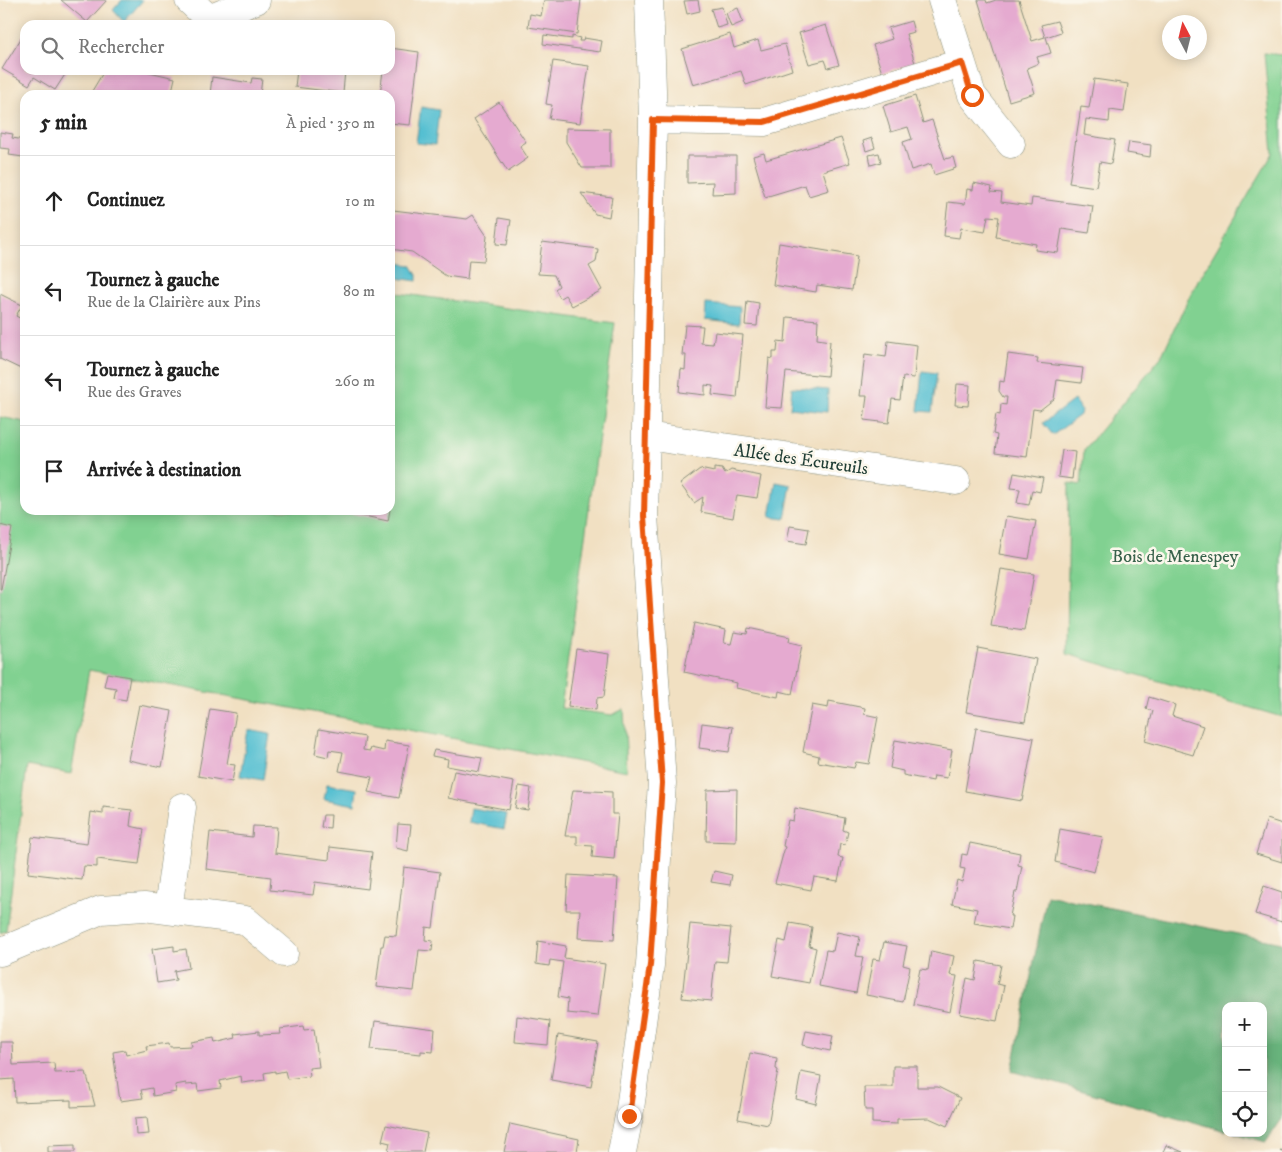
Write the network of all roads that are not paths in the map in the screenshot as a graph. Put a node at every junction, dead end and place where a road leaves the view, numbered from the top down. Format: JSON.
{"nodes":[{"id":1,"x":189,"y":0,"type":"edge"},
{"id":2,"x":256,"y":0,"type":"edge"},
{"id":3,"x":649,"y":0,"type":"edge"},
{"id":4,"x":942,"y":0,"type":"edge"},
{"id":5,"x":962,"y":63,"type":"junction"},
{"id":6,"x":653,"y":120,"type":"junction"},
{"id":7,"x":1011,"y":144,"type":"dead end"},
{"id":8,"x":646,"y":436,"type":"junction"},
{"id":9,"x":956,"y":481,"type":"dead end"},
{"id":10,"x":182,"y":807,"type":"dead end"},
{"id":11,"x":168,"y":910,"type":"junction"},
{"id":12,"x":0,"y":952,"type":"edge"},
{"id":13,"x":284,"y":953,"type":"dead end"},
{"id":14,"x":622,"y":1152,"type":"edge"}],
"edges":[{"from":1,"to":2,"type":"street"},
{"from":3,"to":6,"type":"street"},
{"from":4,"to":5,"type":"street"},
{"from":5,"to":6,"type":"street"},
{"from":5,"to":7,"type":"street"},
{"from":6,"to":8,"type":"street"},
{"from":8,"to":9,"type":"street","name":"Allée des Écureuils"},
{"from":8,"to":14,"type":"street"},
{"from":10,"to":11,"type":"street"},
{"from":11,"to":12,"type":"street"},
{"from":11,"to":13,"type":"street"}]}
